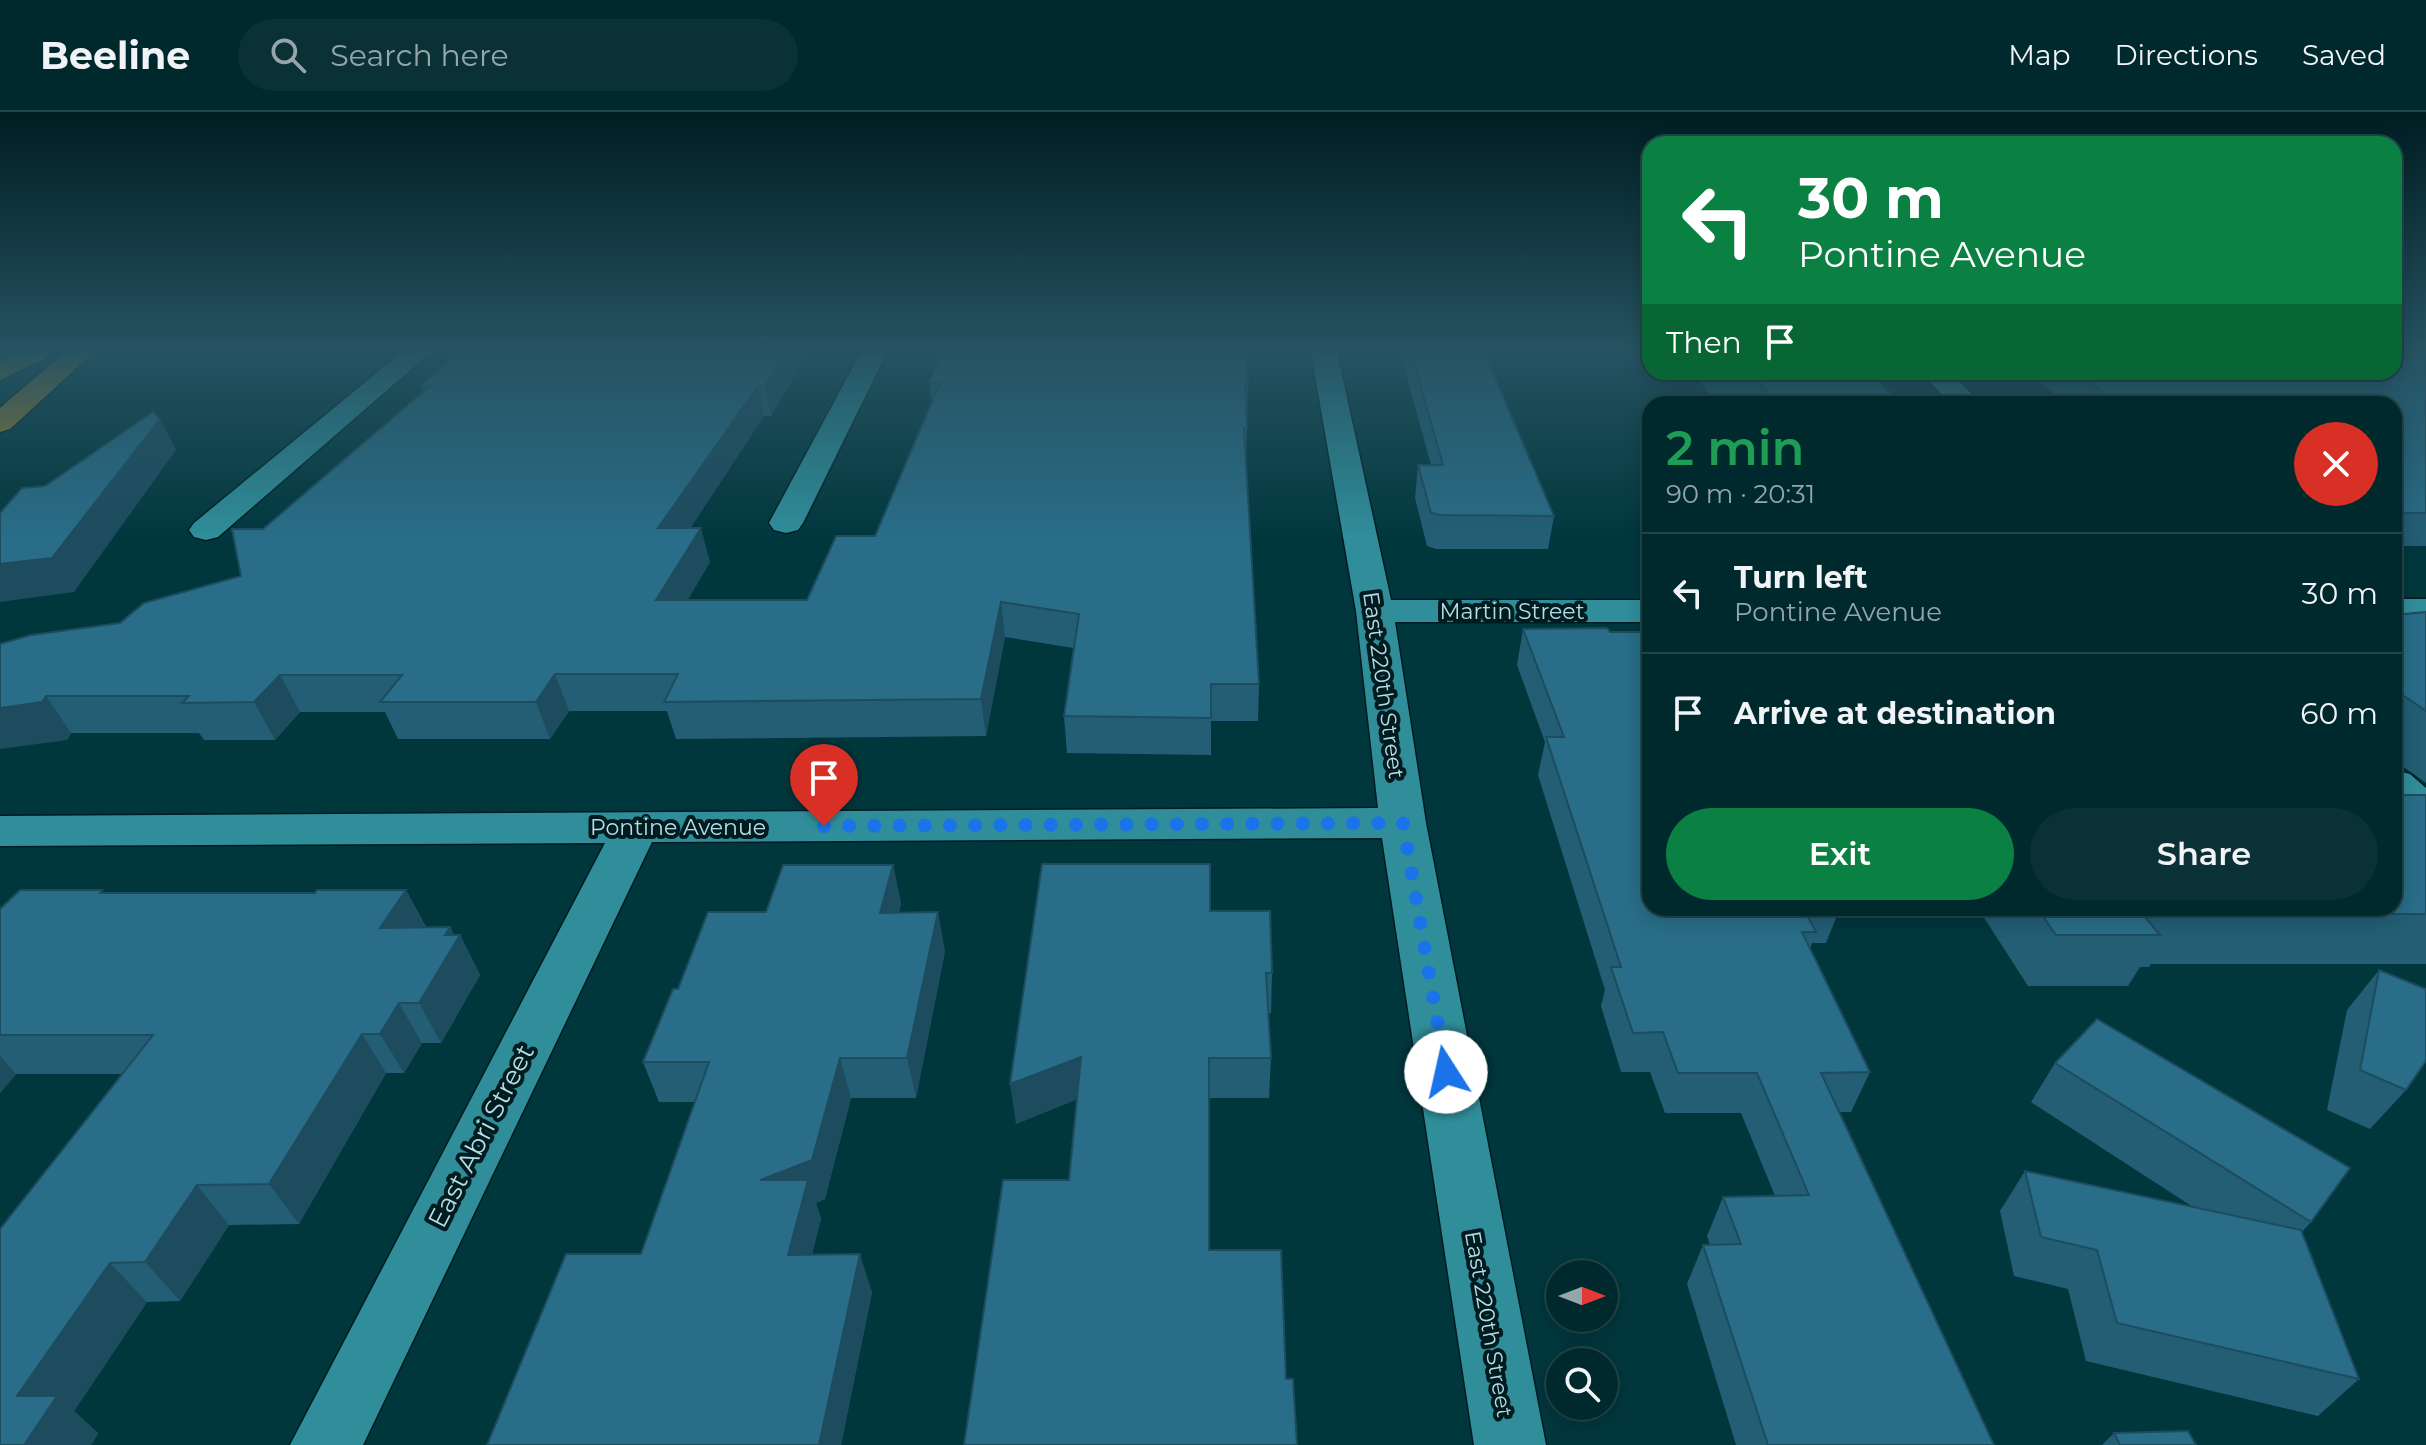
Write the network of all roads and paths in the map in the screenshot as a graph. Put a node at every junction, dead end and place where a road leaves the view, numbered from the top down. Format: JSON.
{"nodes":[{"id":1,"x":344,"y":414,"type":"edge"},
{"id":2,"x":842,"y":414,"type":"edge"},
{"id":3,"x":1336,"y":414,"type":"edge"},
{"id":4,"x":786,"y":523,"type":"dead end"},
{"id":5,"x":206,"y":530,"type":"dead end"},
{"id":6,"x":2402,"y":610,"type":"edge"},
{"id":7,"x":2426,"y":610,"type":"edge"},
{"id":8,"x":1375,"y":611,"type":"junction"},
{"id":9,"x":1642,"y":611,"type":"edge"},
{"id":10,"x":2402,"y":791,"type":"edge"},
{"id":11,"x":2426,"y":813,"type":"edge"},
{"id":12,"x":1403,"y":823,"type":"junction"},
{"id":13,"x":636,"y":827,"type":"junction"},
{"id":14,"x":0,"y":831,"type":"edge"},
{"id":15,"x":326,"y":1445,"type":"edge"},
{"id":16,"x":1510,"y":1445,"type":"edge"}],
"edges":[{"from":1,"to":5,"type":"street"},
{"from":2,"to":4,"type":"street"},
{"from":3,"to":8,"type":"street","name":"East 220th Street"},
{"from":6,"to":7,"type":"street"},
{"from":8,"to":9,"type":"street","name":"Martin Street"},
{"from":8,"to":12,"type":"street","name":"East 220th Street"},
{"from":10,"to":11,"type":"street"},
{"from":12,"to":13,"type":"street","name":"Pontine Avenue"},
{"from":12,"to":16,"type":"street","name":"East 220th Street"},
{"from":13,"to":14,"type":"street","name":"Pontine Avenue"},
{"from":13,"to":15,"type":"street","name":"East Abri Street"}]}
